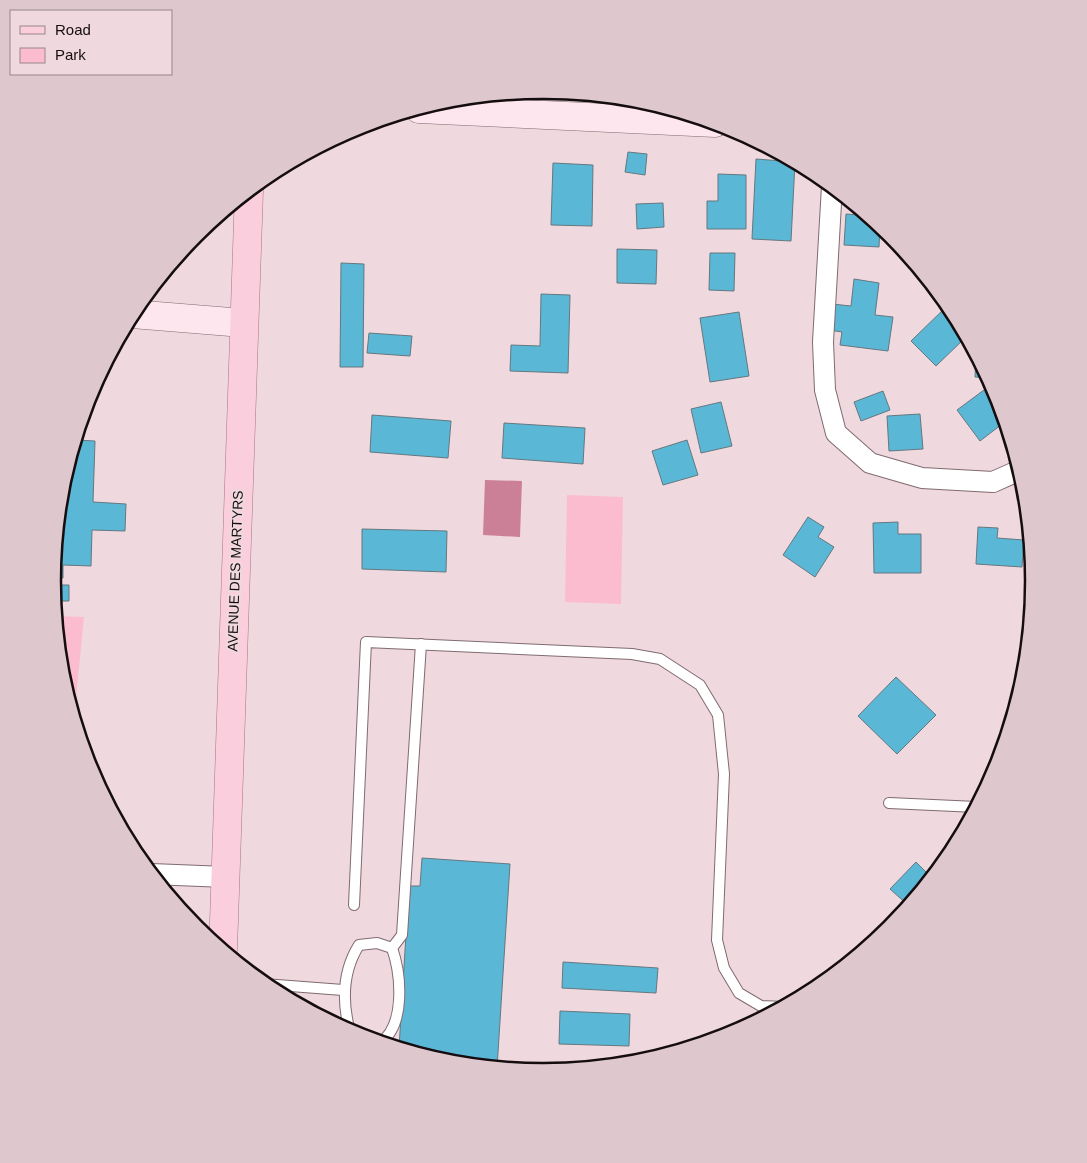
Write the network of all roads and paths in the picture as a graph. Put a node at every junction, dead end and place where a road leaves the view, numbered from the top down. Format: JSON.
{"nodes":[{"id":1,"x":445,"y":110,"type":"edge"},
{"id":2,"x":673,"y":118,"type":"edge"},
{"id":3,"x":831,"y":195,"type":"edge"},
{"id":4,"x":248,"y":201,"type":"edge"},
{"id":5,"x":142,"y":315,"type":"edge"},
{"id":6,"x":243,"y":323,"type":"junction"},
{"id":7,"x":1013,"y":473,"type":"edge"},
{"id":8,"x":421,"y":644,"type":"junction"},
{"id":9,"x":889,"y":803,"type":"dead end"},
{"id":10,"x":970,"y":807,"type":"edge"},
{"id":11,"x":161,"y":874,"type":"edge"},
{"id":12,"x":226,"y":877,"type":"junction"},
{"id":13,"x":354,"y":905,"type":"dead end"},
{"id":14,"x":223,"y":942,"type":"edge"},
{"id":15,"x":392,"y":948,"type":"junction"},
{"id":16,"x":281,"y":985,"type":"edge"},
{"id":17,"x":343,"y":990,"type":"junction"},
{"id":18,"x":771,"y":1006,"type":"edge"},
{"id":19,"x":348,"y":1022,"type":"edge"},
{"id":20,"x":387,"y":1038,"type":"edge"}],
"edges":[{"from":1,"to":2,"type":"street"},
{"from":3,"to":7,"type":"street"},
{"from":4,"to":6,"type":"main road","name":"AVENUE DES MARTYRS"},
{"from":5,"to":6,"type":"street"},
{"from":6,"to":12,"type":"main road","name":"AVENUE DES MARTYRS"},
{"from":8,"to":13,"type":"lane"},
{"from":8,"to":15,"type":"lane"},
{"from":8,"to":18,"type":"lane"},
{"from":9,"to":10,"type":"lane"},
{"from":11,"to":12,"type":"street"},
{"from":12,"to":14,"type":"main road","name":"AVENUE DES MARTYRS"},
{"from":15,"to":17,"type":"lane"},
{"from":15,"to":20,"type":"lane"},
{"from":16,"to":17,"type":"lane"},
{"from":17,"to":19,"type":"lane"}]}
